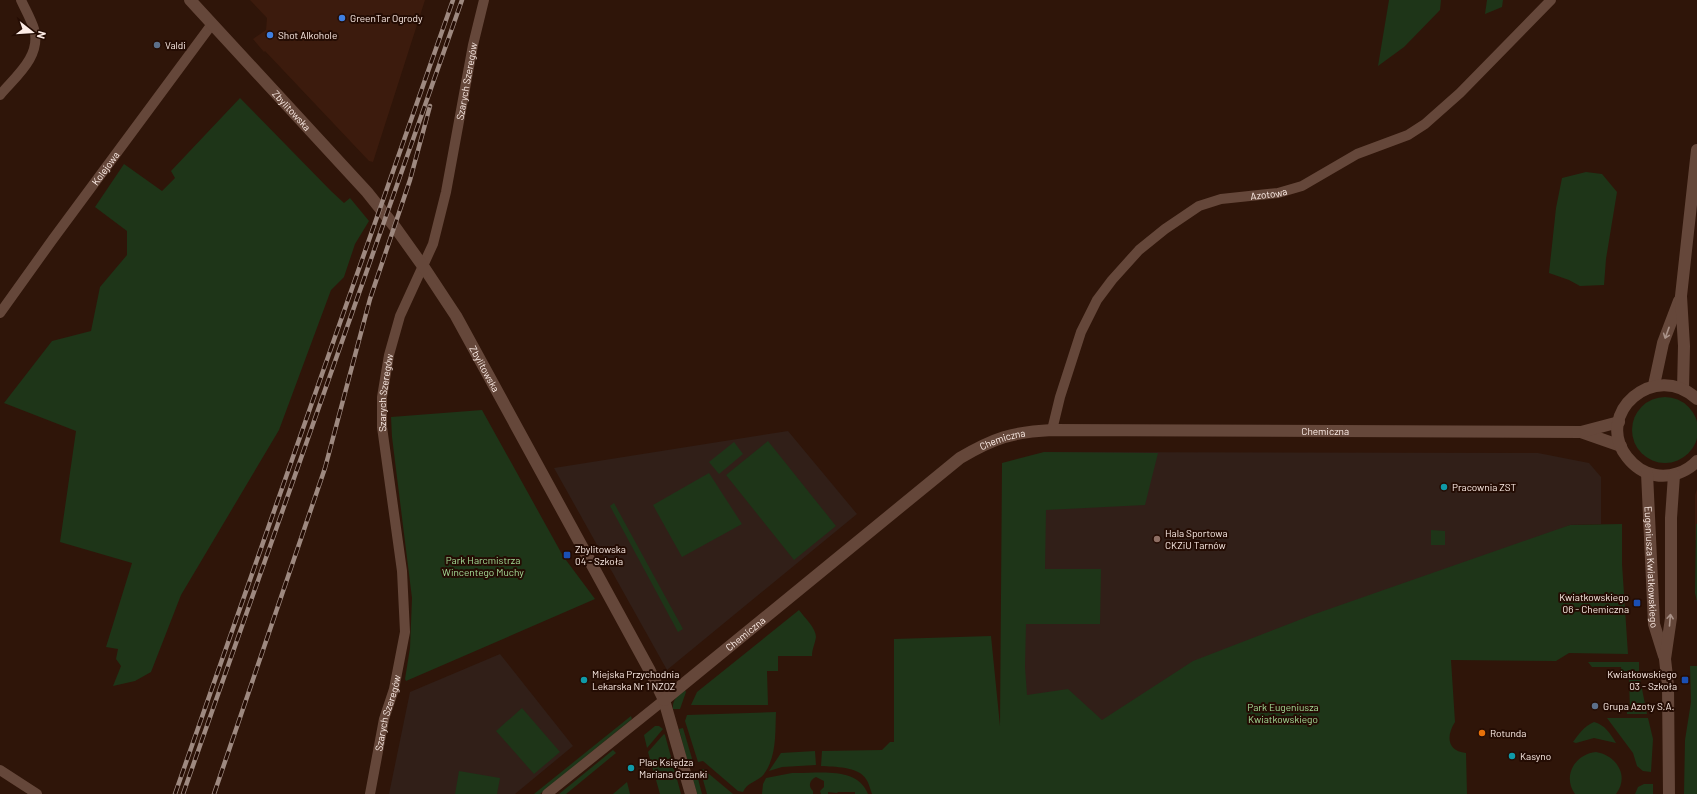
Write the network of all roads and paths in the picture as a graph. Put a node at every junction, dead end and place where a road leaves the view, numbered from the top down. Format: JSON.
{"nodes":[{"id":1,"x":21,"y":0,"type":"edge"},
{"id":2,"x":190,"y":0,"type":"edge"},
{"id":3,"x":484,"y":0,"type":"edge"},
{"id":4,"x":1551,"y":0,"type":"edge"},
{"id":5,"x":212,"y":24,"type":"junction"},
{"id":6,"x":0,"y":95,"type":"edge"},
{"id":7,"x":1697,"y":150,"type":"edge"},
{"id":8,"x":1681,"y":296,"type":"junction"},
{"id":9,"x":0,"y":313,"type":"edge"},
{"id":10,"x":1654,"y":386,"type":"junction"},
{"id":11,"x":1683,"y":389,"type":"junction"},
{"id":12,"x":1697,"y":399,"type":"edge"},
{"id":13,"x":1619,"y":422,"type":"junction"},
{"id":14,"x":1052,"y":430,"type":"junction"},
{"id":15,"x":1581,"y":432,"type":"junction"},
{"id":16,"x":1621,"y":446,"type":"junction"},
{"id":17,"x":1697,"y":461,"type":"edge"},
{"id":18,"x":1647,"y":473,"type":"junction"},
{"id":19,"x":1674,"y":475,"type":"junction"},
{"id":20,"x":1665,"y":659,"type":"junction"},
{"id":21,"x":664,"y":700,"type":"junction"},
{"id":22,"x":0,"y":770,"type":"edge"},
{"id":23,"x":38,"y":794,"type":"edge"},
{"id":24,"x":370,"y":794,"type":"edge"},
{"id":25,"x":547,"y":794,"type":"edge"},
{"id":26,"x":691,"y":794,"type":"edge"},
{"id":27,"x":1669,"y":794,"type":"edge"}],
"edges":[{"from":1,"to":6,"type":"street"},
{"from":2,"to":5,"type":"street","name":"Zbylitowska"},
{"from":3,"to":24,"type":"street","name":"Szarych Szeregów"},
{"from":4,"to":14,"type":"street","name":"Azotowa"},
{"from":5,"to":9,"type":"street","name":"Kolejowa"},
{"from":5,"to":21,"type":"street","name":"Zbylitowska"},
{"from":7,"to":8,"type":"street"},
{"from":8,"to":10,"type":"street","one_way":true},
{"from":8,"to":11,"type":"street"},
{"from":10,"to":11,"type":"street"},
{"from":10,"to":13,"type":"street"},
{"from":11,"to":12,"type":"street"},
{"from":13,"to":15,"type":"street","name":"Chemiczna"},
{"from":13,"to":16,"type":"street"},
{"from":14,"to":15,"type":"street","name":"Chemiczna"},
{"from":14,"to":21,"type":"street","name":"Chemiczna"},
{"from":15,"to":16,"type":"street","name":"Chemiczna"},
{"from":16,"to":18,"type":"street"},
{"from":17,"to":19,"type":"street"},
{"from":18,"to":19,"type":"street"},
{"from":18,"to":20,"type":"street","name":"Eugeniusza Kwiatkowskiego"},
{"from":20,"to":19,"type":"street","name":"Eugeniusza Kwiatkowskiego","one_way":true},
{"from":20,"to":27,"type":"street","name":"Eugeniusza Kwiatkowskiego"},
{"from":21,"to":25,"type":"street","name":"Chemiczna"},
{"from":21,"to":26,"type":"street","name":"Zbylitowska"},
{"from":22,"to":23,"type":"street"}]}
